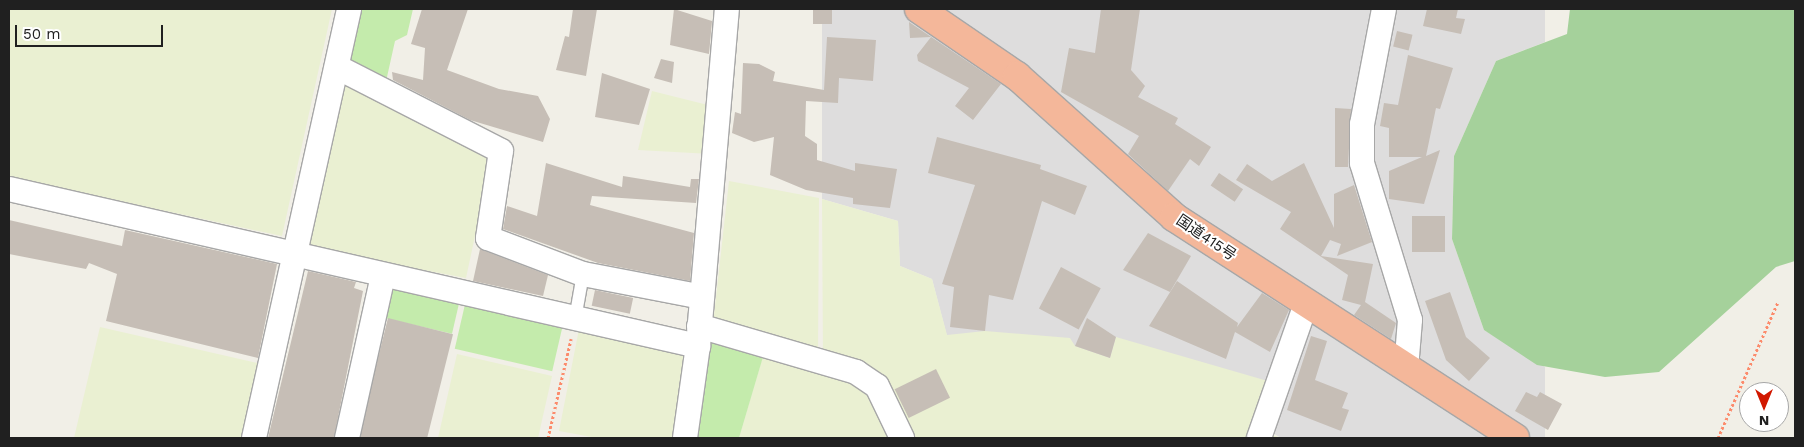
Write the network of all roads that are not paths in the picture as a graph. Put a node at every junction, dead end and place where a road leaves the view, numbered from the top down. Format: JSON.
{"nodes":[{"id":1,"x":349,"y":9,"type":"edge"},
{"id":2,"x":727,"y":9,"type":"edge"},
{"id":3,"x":919,"y":9,"type":"edge"},
{"id":4,"x":1384,"y":9,"type":"edge"},
{"id":5,"x":337,"y":67,"type":"junction"},
{"id":6,"x":9,"y":190,"type":"edge"},
{"id":7,"x":296,"y":256,"type":"junction"},
{"id":8,"x":583,"y":274,"type":"junction"},
{"id":9,"x":383,"y":276,"type":"junction"},
{"id":10,"x":702,"y":297,"type":"junction"},
{"id":11,"x":1306,"y":304,"type":"junction"},
{"id":12,"x":575,"y":319,"type":"junction"},
{"id":13,"x":699,"y":336,"type":"junction"},
{"id":14,"x":1406,"y":369,"type":"junction"},
{"id":15,"x":254,"y":438,"type":"edge"},
{"id":16,"x":347,"y":438,"type":"edge"},
{"id":17,"x":685,"y":438,"type":"edge"},
{"id":18,"x":902,"y":438,"type":"edge"},
{"id":19,"x":1259,"y":438,"type":"edge"},
{"id":20,"x":1515,"y":438,"type":"edge"}],
"edges":[{"from":1,"to":5,"type":"street"},
{"from":2,"to":10,"type":"street"},
{"from":3,"to":11,"type":"highway","name":"国道415号"},
{"from":4,"to":14,"type":"street"},
{"from":5,"to":7,"type":"street"},
{"from":5,"to":8,"type":"street"},
{"from":6,"to":7,"type":"street"},
{"from":7,"to":9,"type":"street"},
{"from":7,"to":15,"type":"street"},
{"from":8,"to":10,"type":"street"},
{"from":8,"to":12,"type":"lane"},
{"from":9,"to":12,"type":"street"},
{"from":9,"to":16,"type":"street"},
{"from":10,"to":13,"type":"street"},
{"from":11,"to":14,"type":"highway","name":"国道415号"},
{"from":11,"to":19,"type":"street"},
{"from":12,"to":13,"type":"street"},
{"from":13,"to":17,"type":"street"},
{"from":13,"to":18,"type":"street"},
{"from":14,"to":20,"type":"highway","name":"国道415号"}]}
